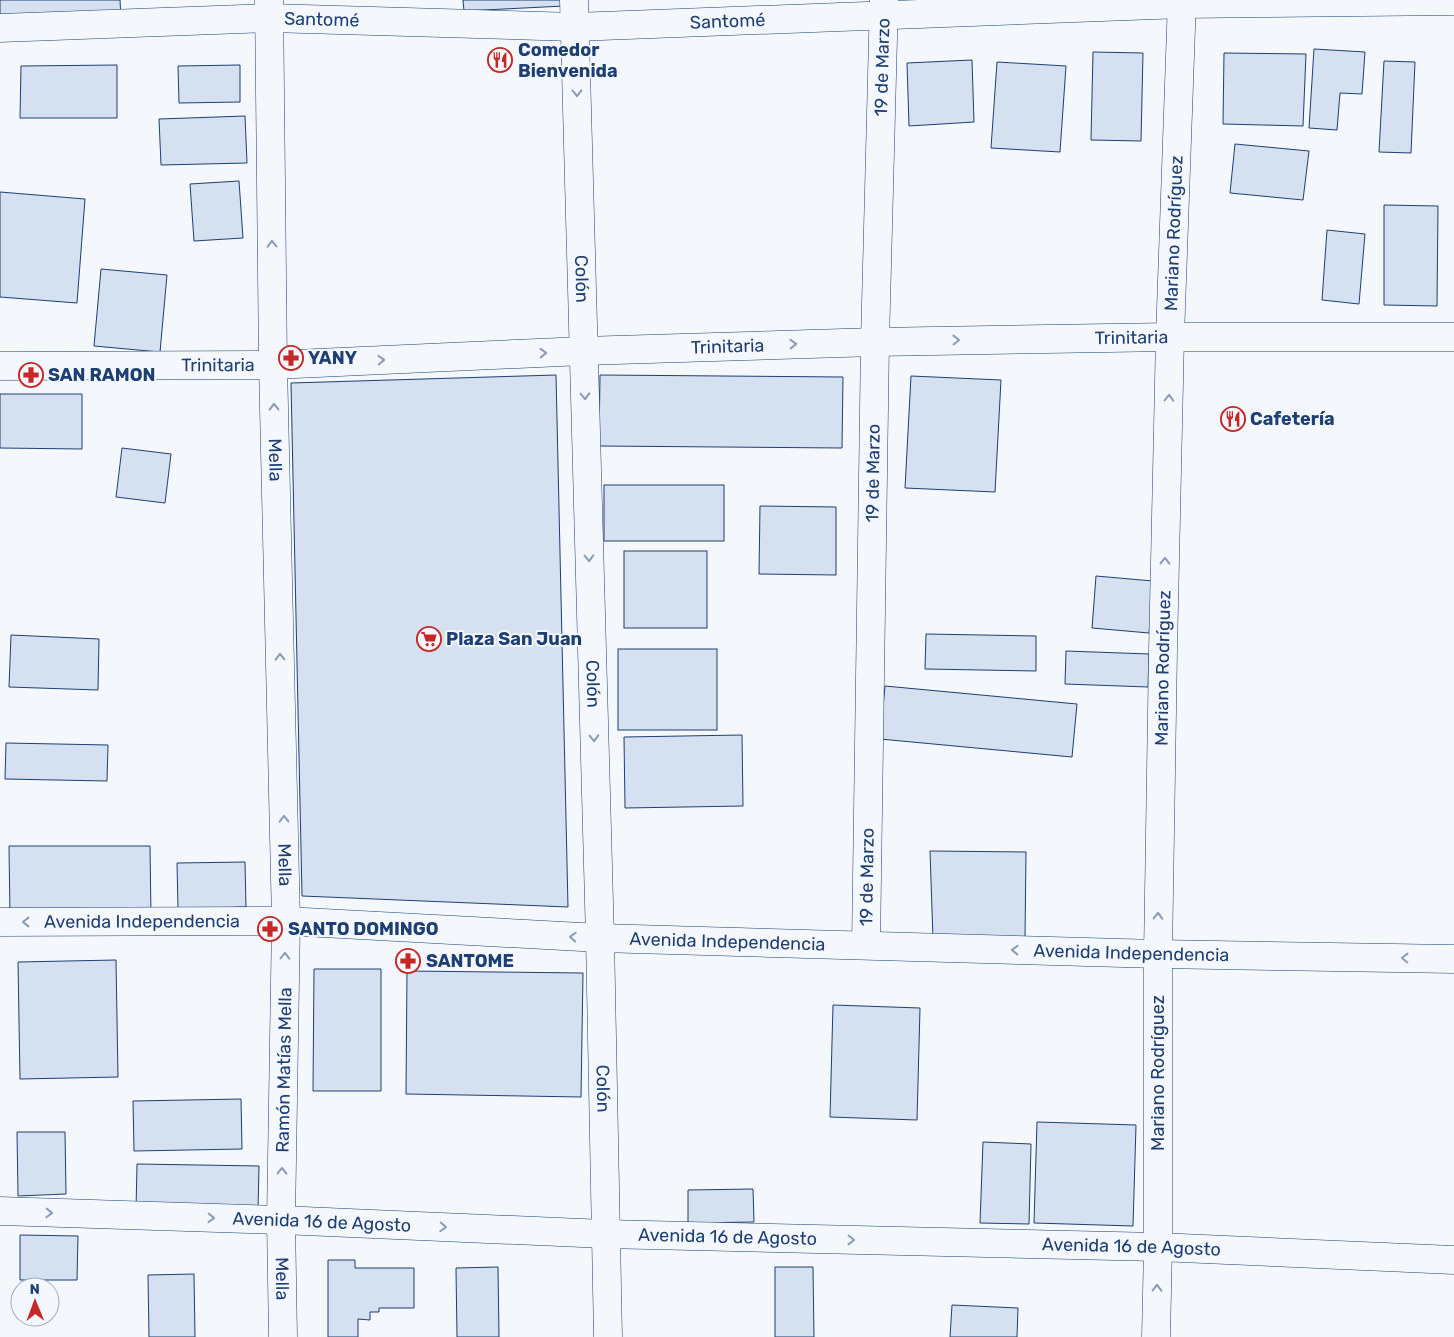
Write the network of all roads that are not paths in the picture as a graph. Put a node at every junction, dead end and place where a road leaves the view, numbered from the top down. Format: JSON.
{"nodes":[{"id":1,"x":574,"y":0,"type":"edge"},
{"id":2,"x":1454,"y":1,"type":"edge"},
{"id":3,"x":1182,"y":2,"type":"edge"},
{"id":4,"x":884,"y":8,"type":"edge"},
{"id":5,"x":270,"y":9,"type":"edge"},
{"id":6,"x":575,"y":27,"type":"junction"},
{"id":7,"x":0,"y":28,"type":"edge"},
{"id":8,"x":1170,"y":337,"type":"junction"},
{"id":9,"x":1454,"y":337,"type":"edge"},
{"id":10,"x":875,"y":342,"type":"junction"},
{"id":11,"x":583,"y":351,"type":"junction"},
{"id":12,"x":273,"y":365,"type":"junction"},
{"id":13,"x":0,"y":366,"type":"edge"},
{"id":14,"x":286,"y":921,"type":"junction"},
{"id":15,"x":0,"y":922,"type":"edge"},
{"id":16,"x":600,"y":938,"type":"junction"},
{"id":17,"x":866,"y":945,"type":"junction"},
{"id":18,"x":1158,"y":954,"type":"junction"},
{"id":19,"x":1454,"y":959,"type":"edge"},
{"id":20,"x":0,"y":1211,"type":"edge"},
{"id":21,"x":281,"y":1220,"type":"junction"},
{"id":22,"x":605,"y":1234,"type":"junction"},
{"id":23,"x":1158,"y":1247,"type":"junction"},
{"id":24,"x":1454,"y":1260,"type":"edge"},
{"id":25,"x":282,"y":1337,"type":"edge"},
{"id":26,"x":608,"y":1337,"type":"edge"},
{"id":27,"x":1156,"y":1337,"type":"edge"}],
"edges":[{"from":1,"to":6,"type":"street","name":"Colón"},
{"from":2,"to":3,"type":"street","name":"Santomé"},
{"from":3,"to":4,"type":"street","name":"Santomé"},
{"from":3,"to":8,"type":"street","name":"Mariano Rodríguez"},
{"from":4,"to":6,"type":"street","name":"Santomé"},
{"from":4,"to":10,"type":"street","name":"19 de Marzo"},
{"from":5,"to":6,"type":"street","name":"Santomé"},
{"from":5,"to":7,"type":"street","name":"Santomé"},
{"from":12,"to":5,"type":"street","name":"Mella","one_way":true},
{"from":6,"to":11,"type":"street","name":"Colón","one_way":true},
{"from":8,"to":9,"type":"street","name":"Trinitaria"},
{"from":10,"to":8,"type":"street","name":"Trinitaria","one_way":true},
{"from":18,"to":8,"type":"street","name":"Mariano Rodríguez","one_way":true},
{"from":11,"to":10,"type":"street","name":"Trinitaria","one_way":true},
{"from":10,"to":17,"type":"street","name":"19 de Marzo"},
{"from":12,"to":11,"type":"street","name":"Trinitaria","one_way":true},
{"from":11,"to":16,"type":"street","name":"Colón","one_way":true},
{"from":12,"to":13,"type":"street","name":"Trinitaria"},
{"from":14,"to":12,"type":"street","name":"Mella","one_way":true},
{"from":14,"to":15,"type":"street","name":"Avenida Independencia","one_way":true},
{"from":16,"to":14,"type":"street","name":"Avenida Independencia","one_way":true},
{"from":21,"to":14,"type":"street","name":"Ramón Matías Mella","one_way":true},
{"from":16,"to":17,"type":"street","name":"Avenida Independencia"},
{"from":16,"to":22,"type":"street","name":"Colón"},
{"from":18,"to":17,"type":"street","name":"Avenida Independencia","one_way":true},
{"from":19,"to":18,"type":"street","name":"Avenida Independencia","one_way":true},
{"from":18,"to":23,"type":"street","name":"Mariano Rodríguez"},
{"from":20,"to":21,"type":"street","name":"Avenida 16 de Agosto","one_way":true},
{"from":21,"to":22,"type":"street","name":"Avenida 16 de Agosto","one_way":true},
{"from":21,"to":25,"type":"street","name":"Mella"},
{"from":22,"to":23,"type":"street","name":"Avenida 16 de Agosto","one_way":true},
{"from":22,"to":26,"type":"street","name":"Colón"},
{"from":23,"to":24,"type":"street","name":"Avenida 16 de Agosto"},
{"from":27,"to":23,"type":"street","name":"Mariano Rodríguez","one_way":true}]}
